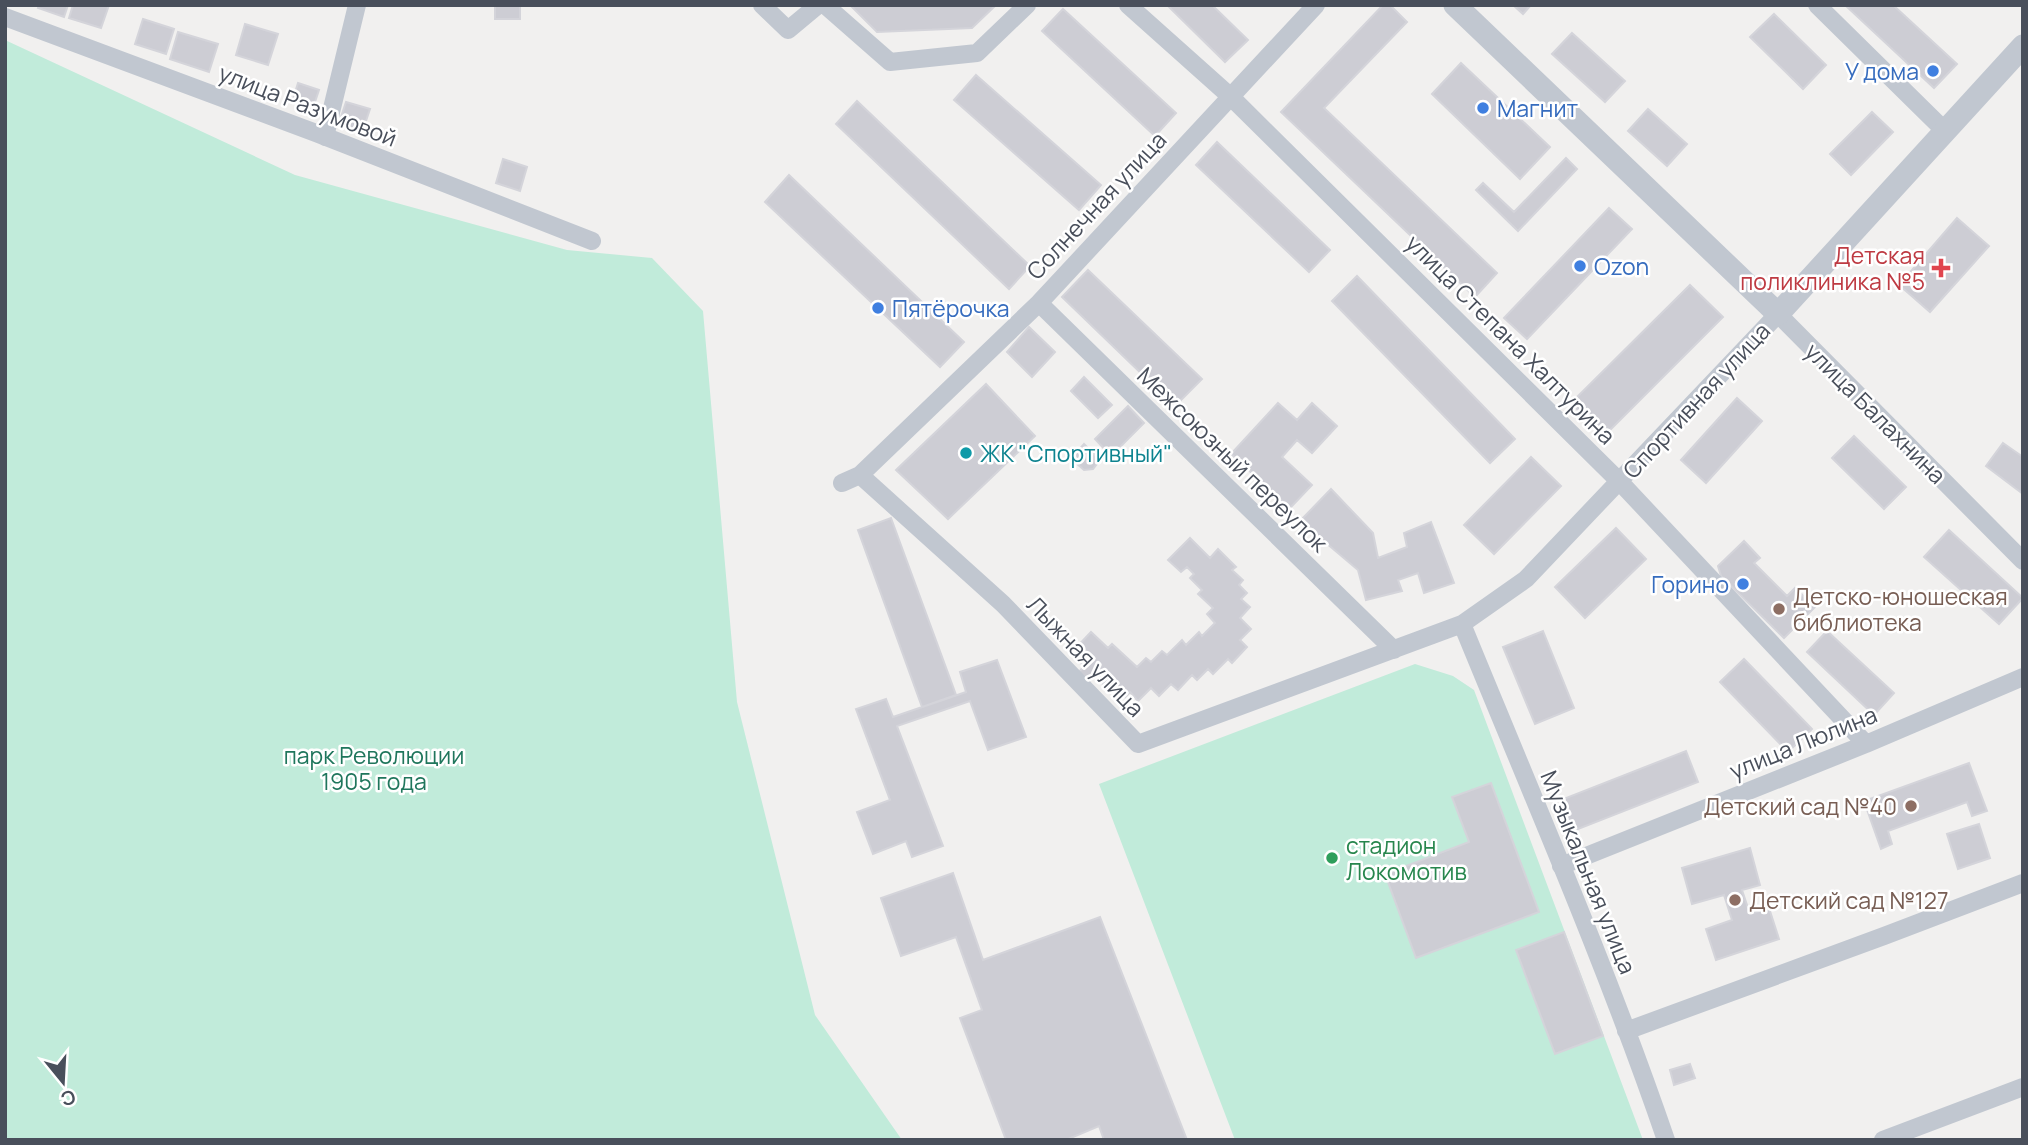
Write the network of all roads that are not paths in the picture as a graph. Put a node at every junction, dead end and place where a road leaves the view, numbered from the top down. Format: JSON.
{"nodes":[{"id":1,"x":357,"y":5,"type":"edge"},
{"id":2,"x":762,"y":5,"type":"edge"},
{"id":3,"x":818,"y":5,"type":"edge"},
{"id":4,"x":825,"y":5,"type":"edge"},
{"id":5,"x":1027,"y":5,"type":"edge"},
{"id":6,"x":1128,"y":5,"type":"edge"},
{"id":7,"x":1316,"y":5,"type":"edge"},
{"id":8,"x":1455,"y":5,"type":"edge"},
{"id":9,"x":1817,"y":5,"type":"edge"},
{"id":10,"x":5,"y":17,"type":"edge"},
{"id":11,"x":2023,"y":46,"type":"edge"},
{"id":12,"x":1231,"y":97,"type":"junction"},
{"id":13,"x":1945,"y":131,"type":"junction"},
{"id":14,"x":325,"y":136,"type":"junction"},
{"id":15,"x":592,"y":241,"type":"dead end"},
{"id":16,"x":1039,"y":303,"type":"junction"},
{"id":17,"x":1778,"y":313,"type":"junction"},
{"id":18,"x":860,"y":475,"type":"junction"},
{"id":19,"x":1619,"y":481,"type":"junction"},
{"id":20,"x":842,"y":483,"type":"dead end"},
{"id":21,"x":2023,"y":561,"type":"edge"},
{"id":22,"x":1462,"y":624,"type":"junction"},
{"id":23,"x":1394,"y":650,"type":"junction"},
{"id":24,"x":2023,"y":677,"type":"edge"},
{"id":25,"x":1866,"y":744,"type":"junction"},
{"id":26,"x":1561,"y":866,"type":"junction"},
{"id":27,"x":2023,"y":883,"type":"edge"},
{"id":28,"x":1626,"y":1031,"type":"junction"},
{"id":29,"x":2023,"y":1087,"type":"edge"},
{"id":30,"x":1667,"y":1140,"type":"edge"},
{"id":31,"x":1882,"y":1140,"type":"edge"}],
"edges":[{"from":1,"to":14,"type":"street"},
{"from":2,"to":3,"type":"street"},
{"from":4,"to":5,"type":"street"},
{"from":6,"to":12,"type":"street","name":"улица Степана Халтурина"},
{"from":7,"to":12,"type":"street","name":"Солнечная улица"},
{"from":8,"to":17,"type":"street","name":"улица Балахнина"},
{"from":9,"to":13,"type":"street"},
{"from":10,"to":14,"type":"street","name":"улица Разумовой"},
{"from":11,"to":13,"type":"street","name":"Спортивная улица"},
{"from":12,"to":16,"type":"street","name":"Солнечная улица"},
{"from":12,"to":19,"type":"street","name":"улица Степана Халтурина"},
{"from":13,"to":17,"type":"street","name":"Спортивная улица"},
{"from":14,"to":15,"type":"street","name":"улица Разумовой"},
{"from":16,"to":18,"type":"street","name":"Солнечная улица"},
{"from":16,"to":23,"type":"street","name":"Межсоюзный переулок"},
{"from":17,"to":19,"type":"street","name":"Спортивная улица"},
{"from":17,"to":21,"type":"street","name":"улица Балахнина"},
{"from":18,"to":20,"type":"street","name":"Солнечная улица"},
{"from":18,"to":23,"type":"street","name":"Лыжная улица"},
{"from":19,"to":22,"type":"street","name":"Спортивная улица"},
{"from":19,"to":25,"type":"street","name":"улица Степана Халтурина"},
{"from":22,"to":23,"type":"street","name":"Спортивная улица"},
{"from":22,"to":26,"type":"street","name":"Музыкальная улица"},
{"from":24,"to":25,"type":"street","name":"улица Люлина"},
{"from":25,"to":26,"type":"street","name":"улица Люлина"},
{"from":26,"to":28,"type":"street","name":"Музыкальная улица"},
{"from":27,"to":28,"type":"street"},
{"from":28,"to":30,"type":"street","name":"Музыкальная улица"},
{"from":29,"to":31,"type":"street"}]}
